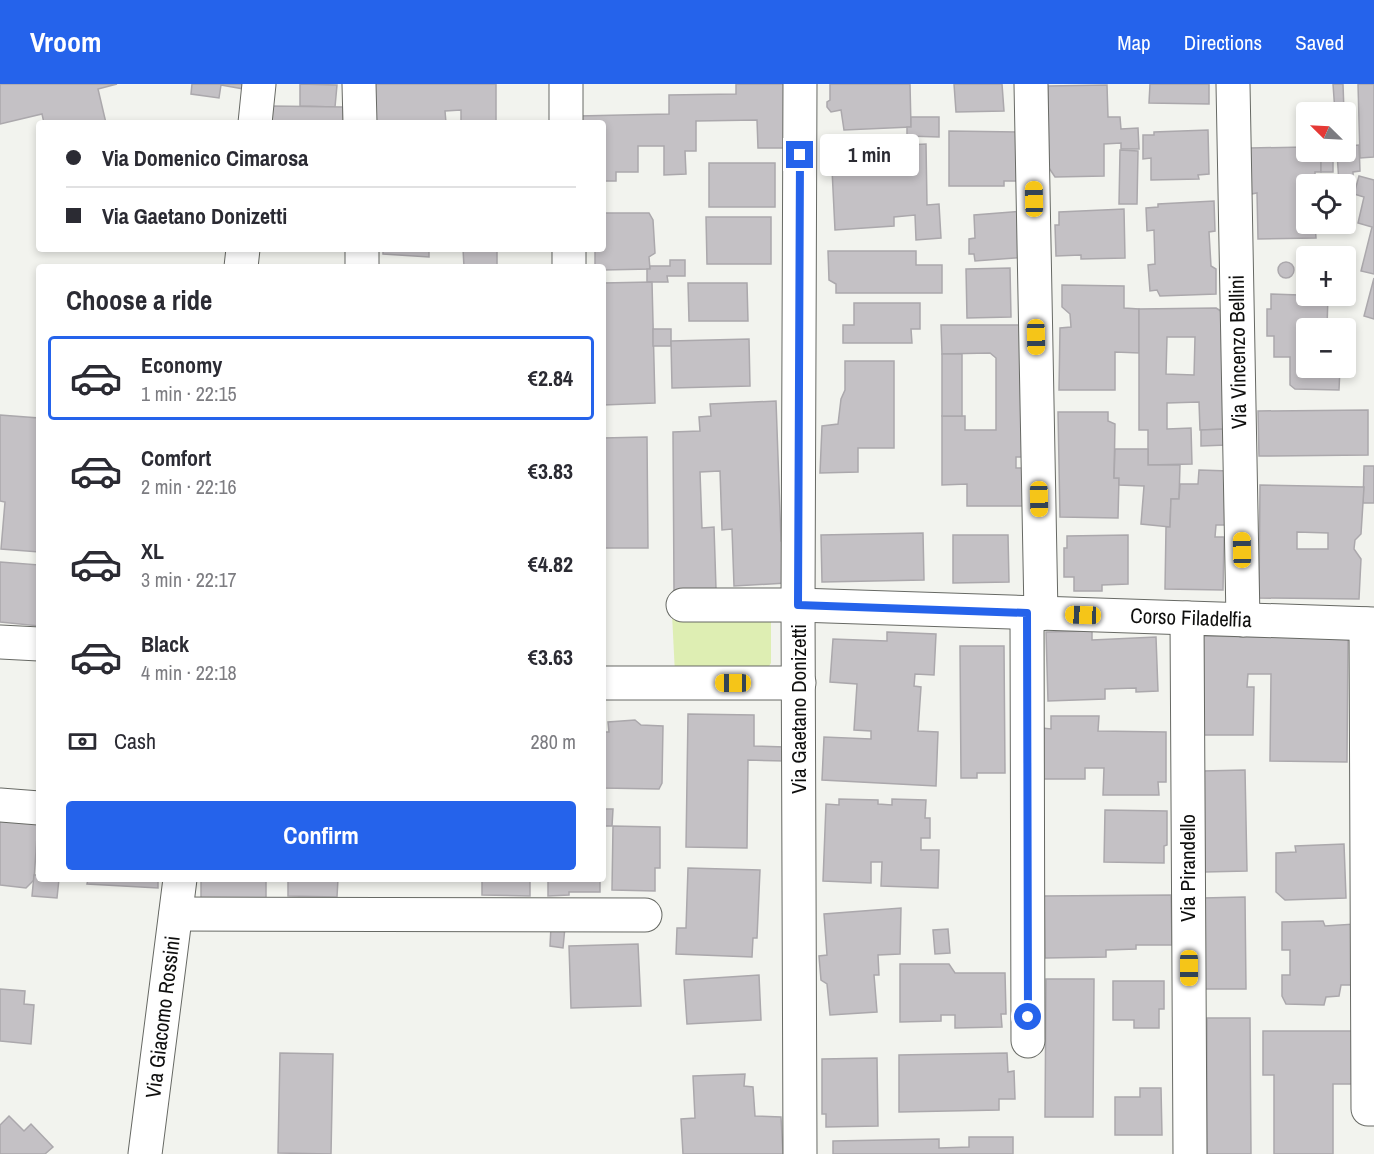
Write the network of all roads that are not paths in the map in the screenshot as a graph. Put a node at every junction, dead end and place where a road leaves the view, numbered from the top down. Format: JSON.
{"nodes":[{"id":1,"x":259,"y":84,"type":"edge"},
{"id":2,"x":359,"y":84,"type":"edge"},
{"id":3,"x":566,"y":84,"type":"edge"},
{"id":4,"x":800,"y":84,"type":"edge"},
{"id":5,"x":1031,"y":84,"type":"edge"},
{"id":6,"x":1233,"y":84,"type":"edge"},
{"id":7,"x":255,"y":120,"type":"edge"},
{"id":8,"x":360,"y":120,"type":"edge"},
{"id":9,"x":566,"y":120,"type":"edge"},
{"id":10,"x":683,"y":605,"type":"dead end"},
{"id":11,"x":798,"y":605,"type":"junction"},
{"id":12,"x":1034,"y":613,"type":"junction"},
{"id":13,"x":1187,"y":618,"type":"junction"},
{"id":14,"x":1243,"y":620,"type":"junction"},
{"id":15,"x":1370,"y":624,"type":"edge"},
{"id":16,"x":0,"y":642,"type":"edge"},
{"id":17,"x":36,"y":644,"type":"edge"},
{"id":18,"x":606,"y":683,"type":"edge"},
{"id":19,"x":799,"y":683,"type":"junction"},
{"id":20,"x":0,"y":805,"type":"edge"},
{"id":21,"x":36,"y":808,"type":"edge"},
{"id":22,"x":180,"y":882,"type":"edge"},
{"id":23,"x":176,"y":914,"type":"junction"},
{"id":24,"x":645,"y":915,"type":"dead end"},
{"id":25,"x":1028,"y":1041,"type":"dead end"},
{"id":26,"x":1371,"y":1109,"type":"edge"},
{"id":27,"x":146,"y":1154,"type":"edge"},
{"id":28,"x":800,"y":1154,"type":"edge"},
{"id":29,"x":1190,"y":1154,"type":"edge"}],
"edges":[{"from":1,"to":7,"type":"street"},
{"from":2,"to":8,"type":"street"},
{"from":3,"to":9,"type":"street"},
{"from":4,"to":11,"type":"street","name":"Via Gaetano Donizetti"},
{"from":5,"to":12,"type":"street"},
{"from":6,"to":14,"type":"street","name":"Via Vincenzo Bellini"},
{"from":10,"to":11,"type":"street","name":"Corso Filadelfia"},
{"from":11,"to":12,"type":"street","name":"Corso Filadelfia"},
{"from":11,"to":19,"type":"street","name":"Via Gaetano Donizetti"},
{"from":12,"to":13,"type":"street","name":"Corso Filadelfia"},
{"from":12,"to":25,"type":"street"},
{"from":13,"to":14,"type":"street","name":"Corso Filadelfia"},
{"from":13,"to":29,"type":"street","name":"Via Pirandello"},
{"from":14,"to":15,"type":"street","name":"Corso Filadelfia"},
{"from":15,"to":26,"type":"street"},
{"from":16,"to":17,"type":"street"},
{"from":18,"to":19,"type":"street"},
{"from":19,"to":28,"type":"street","name":"Via Gaetano Donizetti"},
{"from":20,"to":21,"type":"street"},
{"from":22,"to":23,"type":"street","name":"Via Giacomo Rossini"},
{"from":23,"to":24,"type":"street"},
{"from":23,"to":27,"type":"street","name":"Via Giacomo Rossini"}]}
